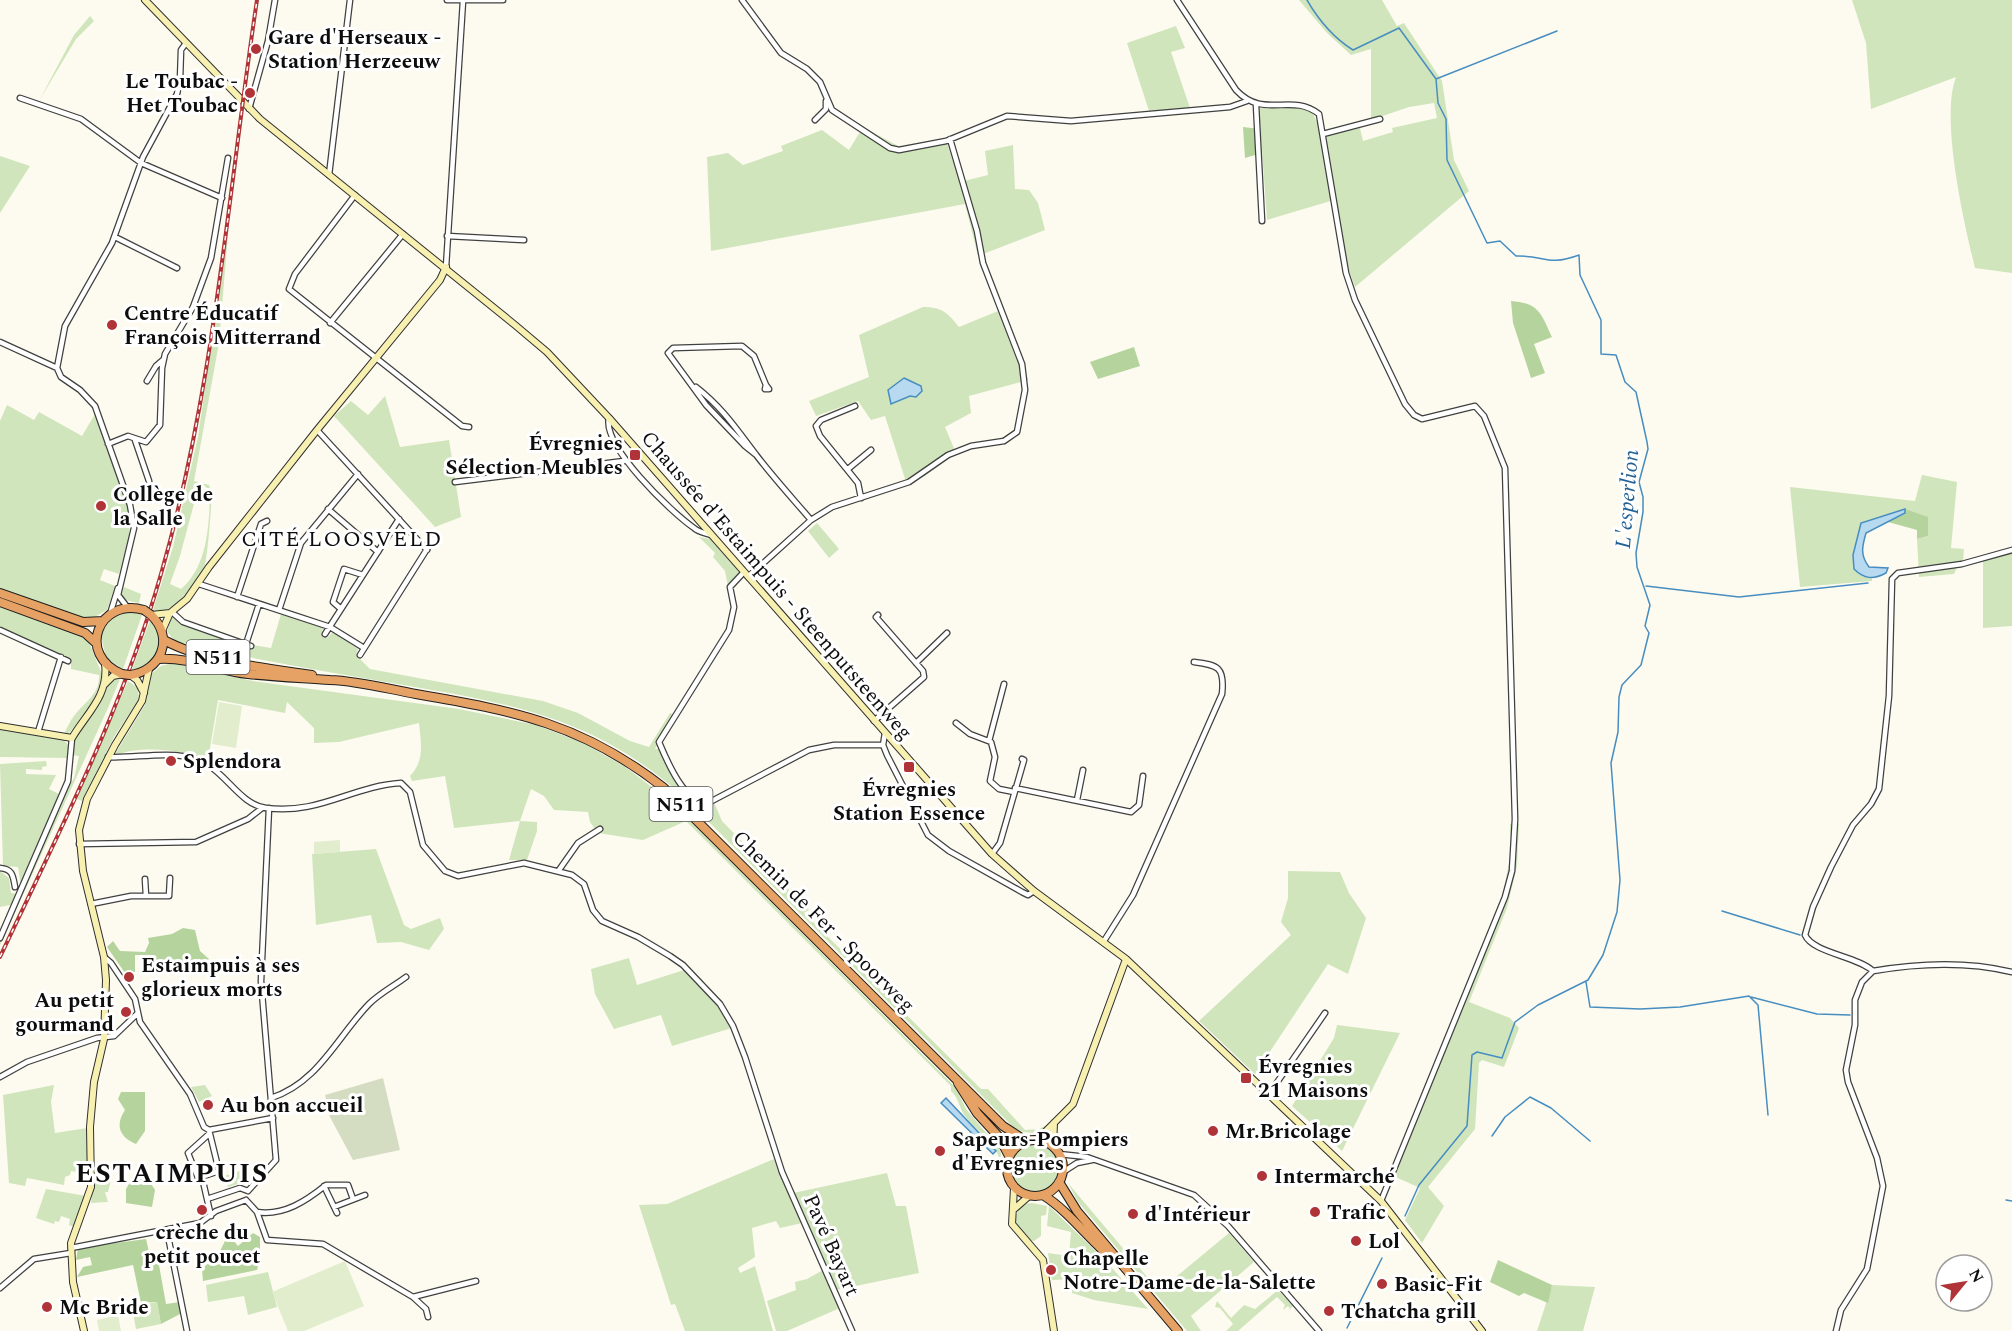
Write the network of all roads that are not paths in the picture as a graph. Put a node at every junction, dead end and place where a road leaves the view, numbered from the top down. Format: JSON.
{"nodes":[{"id":1,"x":147,"y":0,"type":"edge"},
{"id":2,"x":275,"y":0,"type":"edge"},
{"id":3,"x":350,"y":0,"type":"edge"},
{"id":4,"x":447,"y":0,"type":"edge"},
{"id":5,"x":503,"y":0,"type":"edge"},
{"id":6,"x":742,"y":0,"type":"edge"},
{"id":7,"x":1177,"y":0,"type":"edge"},
{"id":8,"x":463,"y":1,"type":"edge"},
{"id":9,"x":186,"y":43,"type":"junction"},
{"id":10,"x":20,"y":98,"type":"dead end"},
{"id":11,"x":826,"y":98,"type":"junction"},
{"id":12,"x":1247,"y":101,"type":"junction"},
{"id":13,"x":1256,"y":105,"type":"junction"},
{"id":14,"x":249,"y":109,"type":"junction"},
{"id":15,"x":1380,"y":119,"type":"dead end"},
{"id":16,"x":815,"y":120,"type":"dead end"},
{"id":17,"x":1323,"y":134,"type":"junction"},
{"id":18,"x":950,"y":139,"type":"junction"},
{"id":19,"x":228,"y":158,"type":"dead end"},
{"id":20,"x":141,"y":163,"type":"junction"},
{"id":21,"x":329,"y":175,"type":"junction"},
{"id":22,"x":355,"y":195,"type":"junction"},
{"id":23,"x":222,"y":198,"type":"junction"},
{"id":24,"x":1262,"y":221,"type":"dead end"},
{"id":25,"x":403,"y":234,"type":"junction"},
{"id":26,"x":447,"y":236,"type":"junction"},
{"id":27,"x":115,"y":237,"type":"junction"},
{"id":28,"x":524,"y":240,"type":"dead end"},
{"id":29,"x":446,"y":267,"type":"junction"},
{"id":30,"x":177,"y":268,"type":"dead end"},
{"id":31,"x":330,"y":323,"type":"junction"},
{"id":32,"x":0,"y":342,"type":"edge"},
{"id":33,"x":376,"y":358,"type":"junction"},
{"id":34,"x":163,"y":360,"type":"junction"},
{"id":35,"x":57,"y":368,"type":"junction"},
{"id":36,"x":147,"y":381,"type":"dead end"},
{"id":37,"x":766,"y":385,"type":"dead end"},
{"id":38,"x":694,"y":386,"type":"junction"},
{"id":39,"x":855,"y":406,"type":"dead end"},
{"id":40,"x":609,"y":418,"type":"junction"},
{"id":41,"x":469,"y":427,"type":"dead end"},
{"id":42,"x":317,"y":429,"type":"junction"},
{"id":43,"x":135,"y":440,"type":"junction"},
{"id":44,"x":108,"y":444,"type":"junction"},
{"id":45,"x":871,"y":450,"type":"dead end"},
{"id":46,"x":755,"y":454,"type":"junction"},
{"id":47,"x":624,"y":461,"type":"junction"},
{"id":48,"x":848,"y":469,"type":"junction"},
{"id":49,"x":358,"y":474,"type":"junction"},
{"id":50,"x":149,"y":481,"type":"dead end"},
{"id":51,"x":455,"y":482,"type":"dead end"},
{"id":52,"x":861,"y":498,"type":"junction"},
{"id":53,"x":328,"y":509,"type":"junction"},
{"id":54,"x":399,"y":519,"type":"junction"},
{"id":55,"x":811,"y":520,"type":"junction"},
{"id":56,"x":267,"y":521,"type":"dead end"},
{"id":57,"x":711,"y":536,"type":"junction"},
{"id":58,"x":434,"y":538,"type":"dead end"},
{"id":59,"x":427,"y":550,"type":"junction"},
{"id":60,"x":2012,"y":550,"type":"edge"},
{"id":61,"x":378,"y":552,"type":"junction"},
{"id":62,"x":746,"y":574,"type":"junction"},
{"id":63,"x":363,"y":575,"type":"junction"},
{"id":64,"x":199,"y":584,"type":"junction"},
{"id":65,"x":120,"y":586,"type":"junction"},
{"id":66,"x":0,"y":593,"type":"edge"},
{"id":67,"x":237,"y":597,"type":"junction"},
{"id":68,"x":0,"y":602,"type":"edge"},
{"id":69,"x":259,"y":604,"type":"junction"},
{"id":70,"x":128,"y":608,"type":"junction"},
{"id":71,"x":341,"y":609,"type":"junction"},
{"id":72,"x":279,"y":610,"type":"junction"},
{"id":73,"x":171,"y":612,"type":"junction"},
{"id":74,"x":148,"y":613,"type":"junction"},
{"id":75,"x":878,"y":615,"type":"dead end"},
{"id":76,"x":106,"y":618,"type":"junction"},
{"id":77,"x":330,"y":627,"type":"junction"},
{"id":78,"x":0,"y":630,"type":"edge"},
{"id":79,"x":162,"y":631,"type":"junction"},
{"id":80,"x":947,"y":633,"type":"dead end"},
{"id":81,"x":326,"y":634,"type":"dead end"},
{"id":82,"x":164,"y":640,"type":"junction"},
{"id":83,"x":96,"y":643,"type":"junction"},
{"id":84,"x":364,"y":648,"type":"junction"},
{"id":85,"x":360,"y":655,"type":"dead end"},
{"id":86,"x":61,"y":657,"type":"junction"},
{"id":87,"x":159,"y":659,"type":"junction"},
{"id":88,"x":68,"y":661,"type":"dead end"},
{"id":89,"x":1194,"y":662,"type":"dead end"},
{"id":90,"x":916,"y":663,"type":"junction"},
{"id":91,"x":105,"y":664,"type":"junction"},
{"id":92,"x":149,"y":669,"type":"junction"},
{"id":93,"x":126,"y":674,"type":"junction"},
{"id":94,"x":331,"y":680,"type":"junction"},
{"id":95,"x":1004,"y":684,"type":"dead end"},
{"id":96,"x":104,"y":686,"type":"junction"},
{"id":97,"x":144,"y":693,"type":"junction"},
{"id":98,"x":874,"y":721,"type":"junction"},
{"id":99,"x":956,"y":723,"type":"dead end"},
{"id":100,"x":0,"y":726,"type":"edge"},
{"id":101,"x":38,"y":732,"type":"junction"},
{"id":102,"x":885,"y":733,"type":"junction"},
{"id":103,"x":72,"y":738,"type":"junction"},
{"id":104,"x":989,"y":741,"type":"junction"},
{"id":105,"x":883,"y":745,"type":"junction"},
{"id":106,"x":108,"y":757,"type":"junction"},
{"id":107,"x":1022,"y":759,"type":"dead end"},
{"id":108,"x":1083,"y":770,"type":"dead end"},
{"id":109,"x":1143,"y":776,"type":"dead end"},
{"id":110,"x":1014,"y":790,"type":"junction"},
{"id":111,"x":1077,"y":800,"type":"junction"},
{"id":112,"x":262,"y":808,"type":"junction"},
{"id":113,"x":269,"y":808,"type":"junction"},
{"id":114,"x":600,"y":829,"type":"dead end"},
{"id":115,"x":79,"y":844,"type":"junction"},
{"id":116,"x":992,"y":854,"type":"junction"},
{"id":117,"x":0,"y":868,"type":"edge"},
{"id":118,"x":559,"y":870,"type":"junction"},
{"id":119,"x":170,"y":878,"type":"dead end"},
{"id":120,"x":146,"y":879,"type":"dead end"},
{"id":121,"x":15,"y":887,"type":"dead end"},
{"id":122,"x":1034,"y":891,"type":"junction"},
{"id":123,"x":146,"y":896,"type":"junction"},
{"id":124,"x":91,"y":904,"type":"junction"},
{"id":125,"x":0,"y":938,"type":"edge"},
{"id":126,"x":1104,"y":941,"type":"junction"},
{"id":127,"x":104,"y":957,"type":"junction"},
{"id":128,"x":1125,"y":959,"type":"junction"},
{"id":129,"x":1872,"y":971,"type":"junction"},
{"id":130,"x":2012,"y":972,"type":"edge"},
{"id":131,"x":406,"y":977,"type":"dead end"},
{"id":132,"x":1325,"y":1013,"type":"dead end"},
{"id":133,"x":137,"y":1014,"type":"junction"},
{"id":134,"x":104,"y":1039,"type":"junction"},
{"id":135,"x":950,"y":1072,"type":"junction"},
{"id":136,"x":0,"y":1077,"type":"edge"},
{"id":137,"x":1269,"y":1094,"type":"junction"},
{"id":138,"x":271,"y":1098,"type":"junction"},
{"id":139,"x":273,"y":1118,"type":"junction"},
{"id":140,"x":1054,"y":1123,"type":"junction"},
{"id":141,"x":209,"y":1132,"type":"junction"},
{"id":142,"x":1037,"y":1140,"type":"junction"},
{"id":143,"x":1026,"y":1141,"type":"junction"},
{"id":144,"x":1053,"y":1147,"type":"junction"},
{"id":145,"x":1059,"y":1154,"type":"junction"},
{"id":146,"x":1009,"y":1156,"type":"junction"},
{"id":147,"x":1092,"y":1160,"type":"junction"},
{"id":148,"x":1062,"y":1172,"type":"junction"},
{"id":149,"x":202,"y":1177,"type":"junction"},
{"id":150,"x":1059,"y":1182,"type":"junction"},
{"id":151,"x":324,"y":1186,"type":"junction"},
{"id":152,"x":1014,"y":1188,"type":"junction"},
{"id":153,"x":248,"y":1191,"type":"junction"},
{"id":154,"x":365,"y":1195,"type":"dead end"},
{"id":155,"x":1043,"y":1195,"type":"junction"},
{"id":156,"x":1029,"y":1196,"type":"junction"},
{"id":157,"x":207,"y":1198,"type":"junction"},
{"id":158,"x":353,"y":1199,"type":"junction"},
{"id":159,"x":246,"y":1200,"type":"junction"},
{"id":160,"x":1381,"y":1201,"type":"junction"},
{"id":161,"x":334,"y":1207,"type":"junction"},
{"id":162,"x":1013,"y":1210,"type":"junction"},
{"id":163,"x":257,"y":1212,"type":"junction"},
{"id":164,"x":337,"y":1213,"type":"dead end"},
{"id":165,"x":211,"y":1216,"type":"junction"},
{"id":166,"x":167,"y":1231,"type":"junction"},
{"id":167,"x":71,"y":1250,"type":"junction"},
{"id":168,"x":1125,"y":1268,"type":"junction"},
{"id":169,"x":476,"y":1281,"type":"dead end"},
{"id":170,"x":0,"y":1288,"type":"edge"},
{"id":171,"x":412,"y":1297,"type":"junction"},
{"id":172,"x":428,"y":1317,"type":"dead end"},
{"id":173,"x":84,"y":1331,"type":"edge"},
{"id":174,"x":187,"y":1331,"type":"edge"},
{"id":175,"x":852,"y":1331,"type":"edge"},
{"id":176,"x":1054,"y":1331,"type":"edge"},
{"id":177,"x":1178,"y":1331,"type":"edge"},
{"id":178,"x":1319,"y":1331,"type":"edge"},
{"id":179,"x":1482,"y":1331,"type":"edge"},
{"id":180,"x":1836,"y":1331,"type":"edge"}],
"edges":[{"from":1,"to":9,"type":"main road","name":"Chaussée d'Estaimpuis - Steenputsteenweg"},
{"from":2,"to":14,"type":"street"},
{"from":3,"to":21,"type":"street"},
{"from":4,"to":8,"type":"street"},
{"from":5,"to":8,"type":"street"},
{"from":6,"to":11,"type":"street"},
{"from":7,"to":12,"type":"street"},
{"from":8,"to":26,"type":"street"},
{"from":9,"to":14,"type":"main road","name":"Chaussée d'Estaimpuis - Steenputsteenweg"},
{"from":9,"to":20,"type":"street"},
{"from":10,"to":20,"type":"street"},
{"from":11,"to":16,"type":"street"},
{"from":11,"to":18,"type":"street"},
{"from":12,"to":13,"type":"street"},
{"from":12,"to":18,"type":"street"},
{"from":13,"to":17,"type":"street"},
{"from":13,"to":24,"type":"street"},
{"from":14,"to":21,"type":"main road","name":"Chaussée d'Estaimpuis - Steenputsteenweg"},
{"from":15,"to":17,"type":"street"},
{"from":17,"to":160,"type":"street"},
{"from":18,"to":52,"type":"street"},
{"from":19,"to":23,"type":"street"},
{"from":20,"to":23,"type":"street"},
{"from":20,"to":27,"type":"street"},
{"from":21,"to":22,"type":"main road","name":"Chaussée d'Estaimpuis - Steenputsteenweg"},
{"from":22,"to":25,"type":"main road","name":"Chaussée d'Estaimpuis - Steenputsteenweg"},
{"from":22,"to":31,"type":"street"},
{"from":23,"to":34,"type":"street"},
{"from":25,"to":29,"type":"main road","name":"Chaussée d'Estaimpuis - Steenputsteenweg"},
{"from":25,"to":31,"type":"street"},
{"from":26,"to":28,"type":"street"},
{"from":26,"to":29,"type":"street"},
{"from":27,"to":30,"type":"street"},
{"from":27,"to":35,"type":"street"},
{"from":29,"to":33,"type":"main road"},
{"from":29,"to":40,"type":"main road","name":"Chaussée d'Estaimpuis - Steenputsteenweg"},
{"from":31,"to":33,"type":"street"},
{"from":32,"to":35,"type":"street"},
{"from":33,"to":41,"type":"street"},
{"from":33,"to":42,"type":"main road"},
{"from":34,"to":36,"type":"street"},
{"from":34,"to":43,"type":"street"},
{"from":35,"to":44,"type":"street"},
{"from":37,"to":38,"type":"street"},
{"from":38,"to":46,"type":"street"},
{"from":38,"to":46,"type":"street"},
{"from":39,"to":48,"type":"street"},
{"from":40,"to":47,"type":"street"},
{"from":40,"to":57,"type":"main road","name":"Chaussée d'Estaimpuis - Steenputsteenweg"},
{"from":42,"to":49,"type":"street"},
{"from":42,"to":64,"type":"main road"},
{"from":43,"to":44,"type":"street"},
{"from":43,"to":50,"type":"street"},
{"from":44,"to":65,"type":"street"},
{"from":45,"to":48,"type":"street"},
{"from":46,"to":55,"type":"street"},
{"from":47,"to":51,"type":"street"},
{"from":47,"to":57,"type":"street"},
{"from":48,"to":52,"type":"street"},
{"from":49,"to":53,"type":"street"},
{"from":49,"to":54,"type":"street"},
{"from":52,"to":55,"type":"street"},
{"from":53,"to":61,"type":"street"},
{"from":53,"to":72,"type":"street"},
{"from":54,"to":59,"type":"street"},
{"from":54,"to":61,"type":"street"},
{"from":55,"to":62,"type":"street"},
{"from":56,"to":67,"type":"street"},
{"from":57,"to":62,"type":"main road","name":"Chaussée d'Estaimpuis - Steenputsteenweg"},
{"from":58,"to":59,"type":"street"},
{"from":59,"to":84,"type":"street"},
{"from":60,"to":129,"type":"street"},
{"from":61,"to":63,"type":"street"},
{"from":62,"to":98,"type":"main road","name":"Chaussée d'Estaimpuis - Steenputsteenweg"},
{"from":62,"to":105,"type":"street"},
{"from":63,"to":71,"type":"street"},
{"from":63,"to":71,"type":"street"},
{"from":64,"to":67,"type":"street"},
{"from":64,"to":73,"type":"main road"},
{"from":65,"to":70,"type":"street"},
{"from":65,"to":76,"type":"street"},
{"from":66,"to":76,"type":"highway"},
{"from":67,"to":69,"type":"street"},
{"from":68,"to":83,"type":"highway"},
{"from":69,"to":72,"type":"street"},
{"from":69,"to":73,"type":"street"},
{"from":70,"to":74,"type":"highway"},
{"from":70,"to":76,"type":"highway"},
{"from":71,"to":77,"type":"street"},
{"from":72,"to":77,"type":"street"},
{"from":73,"to":74,"type":"main road"},
{"from":73,"to":79,"type":"main road"},
{"from":74,"to":79,"type":"highway"},
{"from":75,"to":90,"type":"street"},
{"from":76,"to":83,"type":"highway"},
{"from":77,"to":81,"type":"street"},
{"from":77,"to":84,"type":"street"},
{"from":78,"to":86,"type":"street"},
{"from":79,"to":82,"type":"highway"},
{"from":80,"to":90,"type":"street"},
{"from":82,"to":87,"type":"highway"},
{"from":82,"to":94,"type":"highway","number":"N511"},
{"from":83,"to":91,"type":"highway"},
{"from":84,"to":85,"type":"street"},
{"from":86,"to":88,"type":"street"},
{"from":86,"to":101,"type":"street"},
{"from":87,"to":92,"type":"highway"},
{"from":87,"to":94,"type":"highway","name":"Chemin de Fer - Spoorweg","number":"N511"},
{"from":89,"to":126,"type":"street"},
{"from":90,"to":98,"type":"street"},
{"from":91,"to":93,"type":"highway"},
{"from":91,"to":96,"type":"main road"},
{"from":92,"to":93,"type":"highway"},
{"from":92,"to":97,"type":"main road"},
{"from":93,"to":96,"type":"main road"},
{"from":93,"to":97,"type":"main road"},
{"from":94,"to":135,"type":"highway","name":"Chemin de Fer - Spoorweg","number":"N511"},
{"from":95,"to":104,"type":"street"},
{"from":96,"to":103,"type":"main road"},
{"from":97,"to":106,"type":"main road"},
{"from":98,"to":102,"type":"main road","name":"Chaussée d'Estaimpuis - Steenputsteenweg"},
{"from":99,"to":104,"type":"street"},
{"from":100,"to":101,"type":"main road"},
{"from":101,"to":103,"type":"main road"},
{"from":102,"to":105,"type":"street"},
{"from":102,"to":116,"type":"main road","name":"Chaussée d'Estaimpuis - Steenputsteenweg"},
{"from":103,"to":125,"type":"street"},
{"from":104,"to":110,"type":"street"},
{"from":105,"to":122,"type":"street"},
{"from":106,"to":112,"type":"street"},
{"from":106,"to":115,"type":"main road"},
{"from":107,"to":110,"type":"street"},
{"from":108,"to":111,"type":"street"},
{"from":109,"to":111,"type":"street"},
{"from":110,"to":111,"type":"street"},
{"from":110,"to":116,"type":"street"},
{"from":112,"to":113,"type":"street"},
{"from":112,"to":115,"type":"street"},
{"from":113,"to":118,"type":"street","name":"Pavé Bayart"},
{"from":113,"to":138,"type":"street"},
{"from":114,"to":118,"type":"street"},
{"from":115,"to":124,"type":"main road"},
{"from":116,"to":122,"type":"main road","name":"Chaussée d'Estaimpuis - Steenputsteenweg"},
{"from":117,"to":121,"type":"street"},
{"from":118,"to":175,"type":"street","name":"Pavé Bayart"},
{"from":119,"to":123,"type":"street"},
{"from":120,"to":123,"type":"street"},
{"from":122,"to":126,"type":"main road","name":"Chaussée d'Estaimpuis - Steenputsteenweg"},
{"from":123,"to":124,"type":"street"},
{"from":124,"to":127,"type":"main road"},
{"from":126,"to":128,"type":"main road","name":"Chaussée d'Estaimpuis - Steenputsteenweg"},
{"from":127,"to":133,"type":"street"},
{"from":127,"to":134,"type":"main road"},
{"from":128,"to":137,"type":"main road","name":"Chaussée d'Estaimpuis - Steenputsteenweg"},
{"from":128,"to":140,"type":"main road"},
{"from":129,"to":130,"type":"street"},
{"from":129,"to":180,"type":"street"},
{"from":131,"to":138,"type":"street"},
{"from":132,"to":137,"type":"street"},
{"from":133,"to":134,"type":"street"},
{"from":133,"to":141,"type":"street"},
{"from":134,"to":136,"type":"street"},
{"from":134,"to":167,"type":"main road"},
{"from":135,"to":143,"type":"highway","name":"Chemin de Fer - Spoorweg","number":"N511"},
{"from":135,"to":146,"type":"highway","name":"Chemin de Fer - Spoorweg","number":"N511"},
{"from":137,"to":160,"type":"main road","name":"Chaussée d'Estaimpuis - Steenputsteenweg"},
{"from":138,"to":139,"type":"street"},
{"from":139,"to":141,"type":"street"},
{"from":139,"to":153,"type":"street"},
{"from":140,"to":142,"type":"main road"},
{"from":140,"to":144,"type":"main road"},
{"from":141,"to":149,"type":"street"},
{"from":141,"to":149,"type":"street"},
{"from":142,"to":143,"type":"highway"},
{"from":142,"to":144,"type":"highway"},
{"from":143,"to":146,"type":"highway"},
{"from":144,"to":145,"type":"highway"},
{"from":145,"to":147,"type":"street"},
{"from":145,"to":148,"type":"highway"},
{"from":146,"to":152,"type":"highway","name":"Chemin de Fer - Spoorweg","number":"N511"},
{"from":147,"to":148,"type":"street"},
{"from":147,"to":178,"type":"street"},
{"from":148,"to":150,"type":"highway"},
{"from":149,"to":157,"type":"street"},
{"from":150,"to":155,"type":"highway"},
{"from":150,"to":168,"type":"highway"},
{"from":151,"to":158,"type":"street"},
{"from":151,"to":161,"type":"street"},
{"from":151,"to":163,"type":"street"},
{"from":152,"to":156,"type":"highway"},
{"from":152,"to":162,"type":"main road"},
{"from":153,"to":157,"type":"street"},
{"from":153,"to":159,"type":"street"},
{"from":154,"to":158,"type":"street"},
{"from":155,"to":156,"type":"highway"},
{"from":155,"to":168,"type":"highway"},
{"from":156,"to":162,"type":"main road"},
{"from":157,"to":165,"type":"street"},
{"from":158,"to":161,"type":"street"},
{"from":159,"to":163,"type":"street"},
{"from":159,"to":165,"type":"street"},
{"from":160,"to":179,"type":"main road","name":"Chaussée d'Estaimpuis - Steenputsteenweg"},
{"from":161,"to":164,"type":"street"},
{"from":162,"to":176,"type":"main road"},
{"from":163,"to":171,"type":"street"},
{"from":165,"to":166,"type":"street"},
{"from":166,"to":167,"type":"street"},
{"from":166,"to":174,"type":"street"},
{"from":167,"to":170,"type":"street"},
{"from":167,"to":173,"type":"main road"},
{"from":168,"to":177,"type":"highway"},
{"from":169,"to":171,"type":"street"},
{"from":171,"to":172,"type":"street"}]}
